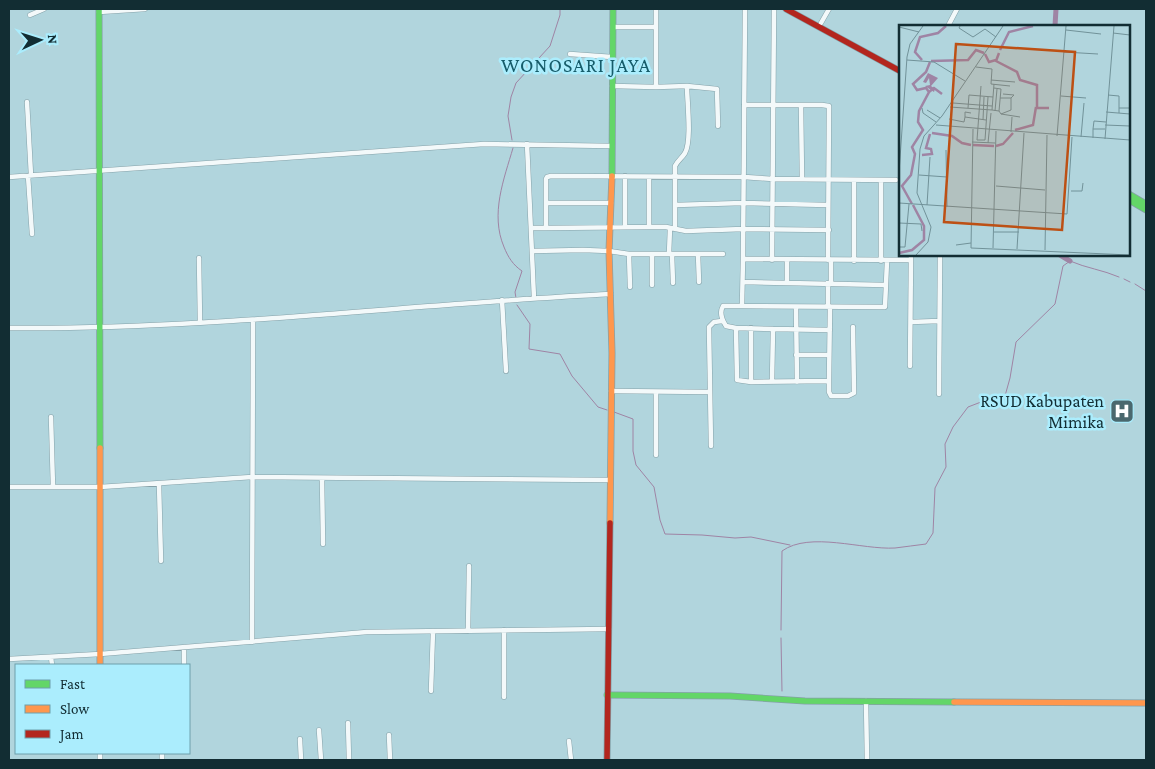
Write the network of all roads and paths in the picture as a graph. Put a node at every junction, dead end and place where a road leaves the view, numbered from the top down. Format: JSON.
{"nodes":[{"id":1,"x":44,"y":9,"type":"edge"},
{"id":2,"x":145,"y":9,"type":"edge"},
{"id":3,"x":613,"y":9,"type":"edge"},
{"id":4,"x":656,"y":9,"type":"edge"},
{"id":5,"x":745,"y":9,"type":"edge"},
{"id":6,"x":774,"y":9,"type":"edge"},
{"id":7,"x":786,"y":9,"type":"edge"},
{"id":8,"x":795,"y":9,"type":"edge"},
{"id":9,"x":829,"y":9,"type":"edge"},
{"id":10,"x":957,"y":9,"type":"edge"},
{"id":11,"x":99,"y":10,"type":"edge"},
{"id":12,"x":30,"y":15,"type":"dead end"},
{"id":13,"x":821,"y":23,"type":"junction"},
{"id":14,"x":949,"y":25,"type":"edge"},
{"id":15,"x":655,"y":26,"type":"junction"},
{"id":16,"x":613,"y":27,"type":"junction"},
{"id":17,"x":570,"y":54,"type":"dead end"},
{"id":18,"x":612,"y":57,"type":"junction"},
{"id":19,"x":899,"y":65,"type":"edge"},
{"id":20,"x":899,"y":70,"type":"edge"},
{"id":21,"x":612,"y":86,"type":"junction"},
{"id":22,"x":656,"y":86,"type":"junction"},
{"id":23,"x":687,"y":86,"type":"junction"},
{"id":24,"x":27,"y":102,"type":"dead end"},
{"id":25,"x":744,"y":104,"type":"junction"},
{"id":26,"x":773,"y":104,"type":"junction"},
{"id":27,"x":801,"y":105,"type":"junction"},
{"id":28,"x":718,"y":126,"type":"dead end"},
{"id":29,"x":528,"y":144,"type":"junction"},
{"id":30,"x":612,"y":146,"type":"junction"},
{"id":31,"x":98,"y":171,"type":"junction"},
{"id":32,"x":30,"y":175,"type":"junction"},
{"id":33,"x":612,"y":176,"type":"junction"},
{"id":34,"x":625,"y":176,"type":"junction"},
{"id":35,"x":9,"y":177,"type":"edge"},
{"id":36,"x":649,"y":177,"type":"junction"},
{"id":37,"x":744,"y":177,"type":"junction"},
{"id":38,"x":676,"y":178,"type":"junction"},
{"id":39,"x":773,"y":179,"type":"junction"},
{"id":40,"x":802,"y":179,"type":"junction"},
{"id":41,"x":828,"y":179,"type":"junction"},
{"id":42,"x":854,"y":180,"type":"junction"},
{"id":43,"x":881,"y":180,"type":"junction"},
{"id":44,"x":896,"y":180,"type":"dead end"},
{"id":45,"x":1130,"y":195,"type":"edge"},
{"id":46,"x":1130,"y":201,"type":"edge"},
{"id":47,"x":546,"y":203,"type":"junction"},
{"id":48,"x":611,"y":203,"type":"junction"},
{"id":49,"x":743,"y":203,"type":"junction"},
{"id":50,"x":773,"y":204,"type":"junction"},
{"id":51,"x":1146,"y":204,"type":"edge"},
{"id":52,"x":675,"y":205,"type":"junction"},
{"id":53,"x":828,"y":205,"type":"junction"},
{"id":54,"x":1146,"y":210,"type":"edge"},
{"id":55,"x":610,"y":227,"type":"junction"},
{"id":56,"x":625,"y":227,"type":"junction"},
{"id":57,"x":649,"y":227,"type":"junction"},
{"id":58,"x":531,"y":228,"type":"junction"},
{"id":59,"x":546,"y":228,"type":"junction"},
{"id":60,"x":672,"y":228,"type":"junction"},
{"id":61,"x":743,"y":229,"type":"junction"},
{"id":62,"x":773,"y":230,"type":"junction"},
{"id":63,"x":829,"y":230,"type":"junction"},
{"id":64,"x":32,"y":234,"type":"dead end"},
{"id":65,"x":532,"y":251,"type":"junction"},
{"id":66,"x":609,"y":251,"type":"junction"},
{"id":67,"x":629,"y":254,"type":"junction"},
{"id":68,"x":652,"y":254,"type":"junction"},
{"id":69,"x":670,"y":254,"type":"junction"},
{"id":70,"x":698,"y":254,"type":"junction"},
{"id":71,"x":723,"y":254,"type":"dead end"},
{"id":72,"x":940,"y":256,"type":"edge"},
{"id":73,"x":199,"y":258,"type":"dead end"},
{"id":74,"x":911,"y":258,"type":"edge"},
{"id":75,"x":743,"y":259,"type":"junction"},
{"id":76,"x":772,"y":260,"type":"junction"},
{"id":77,"x":787,"y":260,"type":"junction"},
{"id":78,"x":830,"y":260,"type":"junction"},
{"id":79,"x":854,"y":261,"type":"junction"},
{"id":80,"x":881,"y":261,"type":"junction"},
{"id":81,"x":887,"y":261,"type":"junction"},
{"id":82,"x":698,"y":282,"type":"dead end"},
{"id":83,"x":743,"y":282,"type":"junction"},
{"id":84,"x":673,"y":283,"type":"dead end"},
{"id":85,"x":787,"y":283,"type":"junction"},
{"id":86,"x":830,"y":283,"type":"junction"},
{"id":87,"x":652,"y":285,"type":"dead end"},
{"id":88,"x":886,"y":285,"type":"junction"},
{"id":89,"x":630,"y":287,"type":"dead end"},
{"id":90,"x":611,"y":294,"type":"junction"},
{"id":91,"x":534,"y":298,"type":"junction"},
{"id":92,"x":502,"y":300,"type":"junction"},
{"id":93,"x":742,"y":306,"type":"junction"},
{"id":94,"x":796,"y":307,"type":"junction"},
{"id":95,"x":829,"y":307,"type":"junction"},
{"id":96,"x":254,"y":320,"type":"junction"},
{"id":97,"x":722,"y":321,"type":"junction"},
{"id":98,"x":939,"y":321,"type":"junction"},
{"id":99,"x":200,"y":322,"type":"junction"},
{"id":100,"x":911,"y":322,"type":"junction"},
{"id":101,"x":853,"y":327,"type":"dead end"},
{"id":102,"x":9,"y":328,"type":"edge"},
{"id":103,"x":100,"y":328,"type":"junction"},
{"id":104,"x":736,"y":328,"type":"junction"},
{"id":105,"x":751,"y":328,"type":"junction"},
{"id":106,"x":773,"y":329,"type":"junction"},
{"id":107,"x":795,"y":330,"type":"junction"},
{"id":108,"x":830,"y":330,"type":"junction"},
{"id":109,"x":796,"y":355,"type":"junction"},
{"id":110,"x":829,"y":355,"type":"junction"},
{"id":111,"x":910,"y":366,"type":"dead end"},
{"id":112,"x":506,"y":371,"type":"dead end"},
{"id":113,"x":829,"y":381,"type":"junction"},
{"id":114,"x":751,"y":382,"type":"junction"},
{"id":115,"x":772,"y":382,"type":"junction"},
{"id":116,"x":797,"y":382,"type":"junction"},
{"id":117,"x":611,"y":392,"type":"junction"},
{"id":118,"x":656,"y":392,"type":"junction"},
{"id":119,"x":710,"y":392,"type":"junction"},
{"id":120,"x":939,"y":394,"type":"dead end"},
{"id":121,"x":51,"y":417,"type":"dead end"},
{"id":122,"x":711,"y":446,"type":"dead end"},
{"id":123,"x":656,"y":455,"type":"dead end"},
{"id":124,"x":252,"y":477,"type":"junction"},
{"id":125,"x":322,"y":478,"type":"junction"},
{"id":126,"x":610,"y":480,"type":"junction"},
{"id":127,"x":159,"y":484,"type":"junction"},
{"id":128,"x":53,"y":487,"type":"junction"},
{"id":129,"x":100,"y":487,"type":"junction"},
{"id":130,"x":9,"y":488,"type":"edge"},
{"id":131,"x":323,"y":544,"type":"dead end"},
{"id":132,"x":161,"y":561,"type":"dead end"},
{"id":133,"x":469,"y":566,"type":"dead end"},
{"id":134,"x":609,"y":629,"type":"junction"},
{"id":135,"x":504,"y":630,"type":"junction"},
{"id":136,"x":433,"y":631,"type":"junction"},
{"id":137,"x":468,"y":631,"type":"junction"},
{"id":138,"x":252,"y":642,"type":"junction"},
{"id":139,"x":184,"y":647,"type":"junction"},
{"id":140,"x":100,"y":654,"type":"junction"},
{"id":141,"x":51,"y":657,"type":"junction"},
{"id":142,"x":9,"y":659,"type":"edge"},
{"id":143,"x":52,"y":664,"type":"edge"},
{"id":144,"x":100,"y":664,"type":"edge"},
{"id":145,"x":184,"y":664,"type":"edge"},
{"id":146,"x":431,"y":691,"type":"dead end"},
{"id":147,"x":607,"y":695,"type":"junction"},
{"id":148,"x":504,"y":697,"type":"dead end"},
{"id":149,"x":866,"y":702,"type":"junction"},
{"id":150,"x":1146,"y":703,"type":"edge"},
{"id":151,"x":348,"y":724,"type":"dead end"},
{"id":152,"x":319,"y":730,"type":"dead end"},
{"id":153,"x":389,"y":735,"type":"dead end"},
{"id":154,"x":300,"y":739,"type":"dead end"},
{"id":155,"x":569,"y":741,"type":"dead end"},
{"id":156,"x":301,"y":760,"type":"edge"},
{"id":157,"x":321,"y":760,"type":"edge"},
{"id":158,"x":349,"y":760,"type":"edge"},
{"id":159,"x":390,"y":760,"type":"edge"},
{"id":160,"x":571,"y":760,"type":"edge"},
{"id":161,"x":607,"y":760,"type":"edge"},
{"id":162,"x":866,"y":760,"type":"edge"}],
"edges":[{"from":1,"to":12,"type":"street"},
{"from":2,"to":11,"type":"street"},
{"from":3,"to":16,"type":"main road"},
{"from":4,"to":15,"type":"street"},
{"from":5,"to":25,"type":"street"},
{"from":6,"to":26,"type":"street"},
{"from":7,"to":20,"type":"main road"},
{"from":8,"to":13,"type":"main road"},
{"from":9,"to":13,"type":"street"},
{"from":10,"to":14,"type":"street"},
{"from":11,"to":31,"type":"main road"},
{"from":13,"to":19,"type":"main road"},
{"from":15,"to":16,"type":"street"},
{"from":15,"to":22,"type":"street"},
{"from":16,"to":18,"type":"main road"},
{"from":17,"to":18,"type":"street"},
{"from":18,"to":21,"type":"main road"},
{"from":21,"to":22,"type":"street"},
{"from":21,"to":30,"type":"main road"},
{"from":22,"to":23,"type":"street"},
{"from":23,"to":28,"type":"street"},
{"from":23,"to":38,"type":"street"},
{"from":24,"to":32,"type":"street"},
{"from":25,"to":26,"type":"street"},
{"from":25,"to":37,"type":"street"},
{"from":26,"to":27,"type":"street"},
{"from":26,"to":39,"type":"street"},
{"from":27,"to":40,"type":"street"},
{"from":27,"to":41,"type":"street"},
{"from":29,"to":30,"type":"street"},
{"from":29,"to":31,"type":"street"},
{"from":29,"to":58,"type":"street"},
{"from":30,"to":33,"type":"main road"},
{"from":31,"to":32,"type":"street"},
{"from":31,"to":103,"type":"main road"},
{"from":32,"to":35,"type":"street"},
{"from":32,"to":64,"type":"street"},
{"from":33,"to":34,"type":"street"},
{"from":33,"to":47,"type":"street"},
{"from":33,"to":48,"type":"main road"},
{"from":34,"to":36,"type":"street"},
{"from":34,"to":56,"type":"street"},
{"from":36,"to":38,"type":"street"},
{"from":36,"to":57,"type":"street"},
{"from":37,"to":38,"type":"street"},
{"from":37,"to":39,"type":"street"},
{"from":37,"to":49,"type":"street"},
{"from":38,"to":52,"type":"street"},
{"from":39,"to":40,"type":"street"},
{"from":39,"to":50,"type":"street"},
{"from":40,"to":41,"type":"street"},
{"from":41,"to":42,"type":"street"},
{"from":41,"to":53,"type":"street"},
{"from":42,"to":43,"type":"street"},
{"from":42,"to":79,"type":"street"},
{"from":43,"to":44,"type":"street"},
{"from":43,"to":80,"type":"street"},
{"from":45,"to":51,"type":"main road"},
{"from":46,"to":54,"type":"main road"},
{"from":47,"to":48,"type":"street"},
{"from":47,"to":59,"type":"street"},
{"from":48,"to":55,"type":"main road"},
{"from":49,"to":50,"type":"street"},
{"from":49,"to":52,"type":"street"},
{"from":49,"to":61,"type":"street"},
{"from":50,"to":53,"type":"street"},
{"from":50,"to":62,"type":"street"},
{"from":52,"to":60,"type":"street"},
{"from":53,"to":63,"type":"street"},
{"from":55,"to":56,"type":"street"},
{"from":55,"to":59,"type":"street"},
{"from":55,"to":66,"type":"main road"},
{"from":56,"to":57,"type":"street"},
{"from":57,"to":60,"type":"street"},
{"from":58,"to":59,"type":"street"},
{"from":58,"to":65,"type":"street"},
{"from":60,"to":61,"type":"street"},
{"from":60,"to":69,"type":"street"},
{"from":61,"to":62,"type":"street"},
{"from":61,"to":75,"type":"street"},
{"from":62,"to":63,"type":"street"},
{"from":62,"to":76,"type":"street"},
{"from":63,"to":78,"type":"street"},
{"from":65,"to":66,"type":"street"},
{"from":65,"to":91,"type":"street"},
{"from":66,"to":67,"type":"street"},
{"from":66,"to":90,"type":"main road"},
{"from":67,"to":68,"type":"street"},
{"from":67,"to":89,"type":"street"},
{"from":68,"to":69,"type":"street"},
{"from":68,"to":87,"type":"street"},
{"from":69,"to":70,"type":"street"},
{"from":69,"to":84,"type":"street"},
{"from":70,"to":71,"type":"street"},
{"from":70,"to":82,"type":"street"},
{"from":72,"to":98,"type":"street"},
{"from":73,"to":99,"type":"street"},
{"from":74,"to":81,"type":"street"},
{"from":74,"to":100,"type":"street"},
{"from":75,"to":76,"type":"street"},
{"from":75,"to":83,"type":"street"},
{"from":76,"to":77,"type":"street"},
{"from":77,"to":78,"type":"street"},
{"from":77,"to":85,"type":"street"},
{"from":78,"to":79,"type":"street"},
{"from":78,"to":86,"type":"street"},
{"from":79,"to":80,"type":"street"},
{"from":80,"to":81,"type":"street"},
{"from":81,"to":88,"type":"street"},
{"from":83,"to":85,"type":"street"},
{"from":83,"to":93,"type":"street"},
{"from":85,"to":86,"type":"street"},
{"from":86,"to":88,"type":"street"},
{"from":86,"to":95,"type":"street"},
{"from":88,"to":95,"type":"street"},
{"from":90,"to":91,"type":"street"},
{"from":90,"to":117,"type":"main road"},
{"from":91,"to":92,"type":"street"},
{"from":92,"to":96,"type":"street"},
{"from":92,"to":112,"type":"street"},
{"from":93,"to":94,"type":"street"},
{"from":93,"to":97,"type":"street"},
{"from":94,"to":95,"type":"street"},
{"from":94,"to":107,"type":"street"},
{"from":95,"to":108,"type":"street"},
{"from":96,"to":99,"type":"street"},
{"from":96,"to":124,"type":"street"},
{"from":97,"to":104,"type":"street"},
{"from":97,"to":119,"type":"street"},
{"from":98,"to":100,"type":"street"},
{"from":98,"to":120,"type":"street"},
{"from":99,"to":103,"type":"street"},
{"from":100,"to":111,"type":"street"},
{"from":101,"to":113,"type":"street"},
{"from":102,"to":103,"type":"street"},
{"from":103,"to":129,"type":"main road"},
{"from":104,"to":105,"type":"street"},
{"from":104,"to":114,"type":"street"},
{"from":105,"to":106,"type":"street"},
{"from":105,"to":114,"type":"street"},
{"from":106,"to":107,"type":"street"},
{"from":106,"to":115,"type":"street"},
{"from":107,"to":108,"type":"street"},
{"from":107,"to":109,"type":"street"},
{"from":108,"to":110,"type":"street"},
{"from":109,"to":110,"type":"street"},
{"from":109,"to":116,"type":"street"},
{"from":110,"to":113,"type":"street"},
{"from":113,"to":116,"type":"street"},
{"from":114,"to":115,"type":"street"},
{"from":115,"to":116,"type":"street"},
{"from":117,"to":118,"type":"street"},
{"from":117,"to":126,"type":"main road"},
{"from":118,"to":119,"type":"street"},
{"from":118,"to":123,"type":"street"},
{"from":119,"to":122,"type":"street"},
{"from":121,"to":128,"type":"street"},
{"from":124,"to":125,"type":"street"},
{"from":124,"to":127,"type":"street"},
{"from":124,"to":138,"type":"street"},
{"from":125,"to":126,"type":"street"},
{"from":125,"to":131,"type":"street"},
{"from":126,"to":134,"type":"main road"},
{"from":127,"to":129,"type":"street"},
{"from":127,"to":132,"type":"street"},
{"from":128,"to":129,"type":"street"},
{"from":128,"to":130,"type":"street"},
{"from":129,"to":140,"type":"main road"},
{"from":133,"to":137,"type":"street"},
{"from":134,"to":135,"type":"street"},
{"from":134,"to":147,"type":"main road"},
{"from":135,"to":137,"type":"street"},
{"from":135,"to":148,"type":"street"},
{"from":136,"to":137,"type":"street"},
{"from":136,"to":138,"type":"street"},
{"from":136,"to":146,"type":"street"},
{"from":138,"to":139,"type":"street"},
{"from":139,"to":140,"type":"street"},
{"from":139,"to":145,"type":"street"},
{"from":140,"to":141,"type":"street"},
{"from":140,"to":144,"type":"main road"},
{"from":141,"to":142,"type":"street"},
{"from":141,"to":143,"type":"street"},
{"from":147,"to":149,"type":"main road"},
{"from":147,"to":161,"type":"main road"},
{"from":149,"to":150,"type":"main road"},
{"from":149,"to":162,"type":"street"},
{"from":151,"to":158,"type":"street"},
{"from":152,"to":157,"type":"street"},
{"from":153,"to":159,"type":"street"},
{"from":154,"to":156,"type":"street"},
{"from":155,"to":160,"type":"street"}]}
